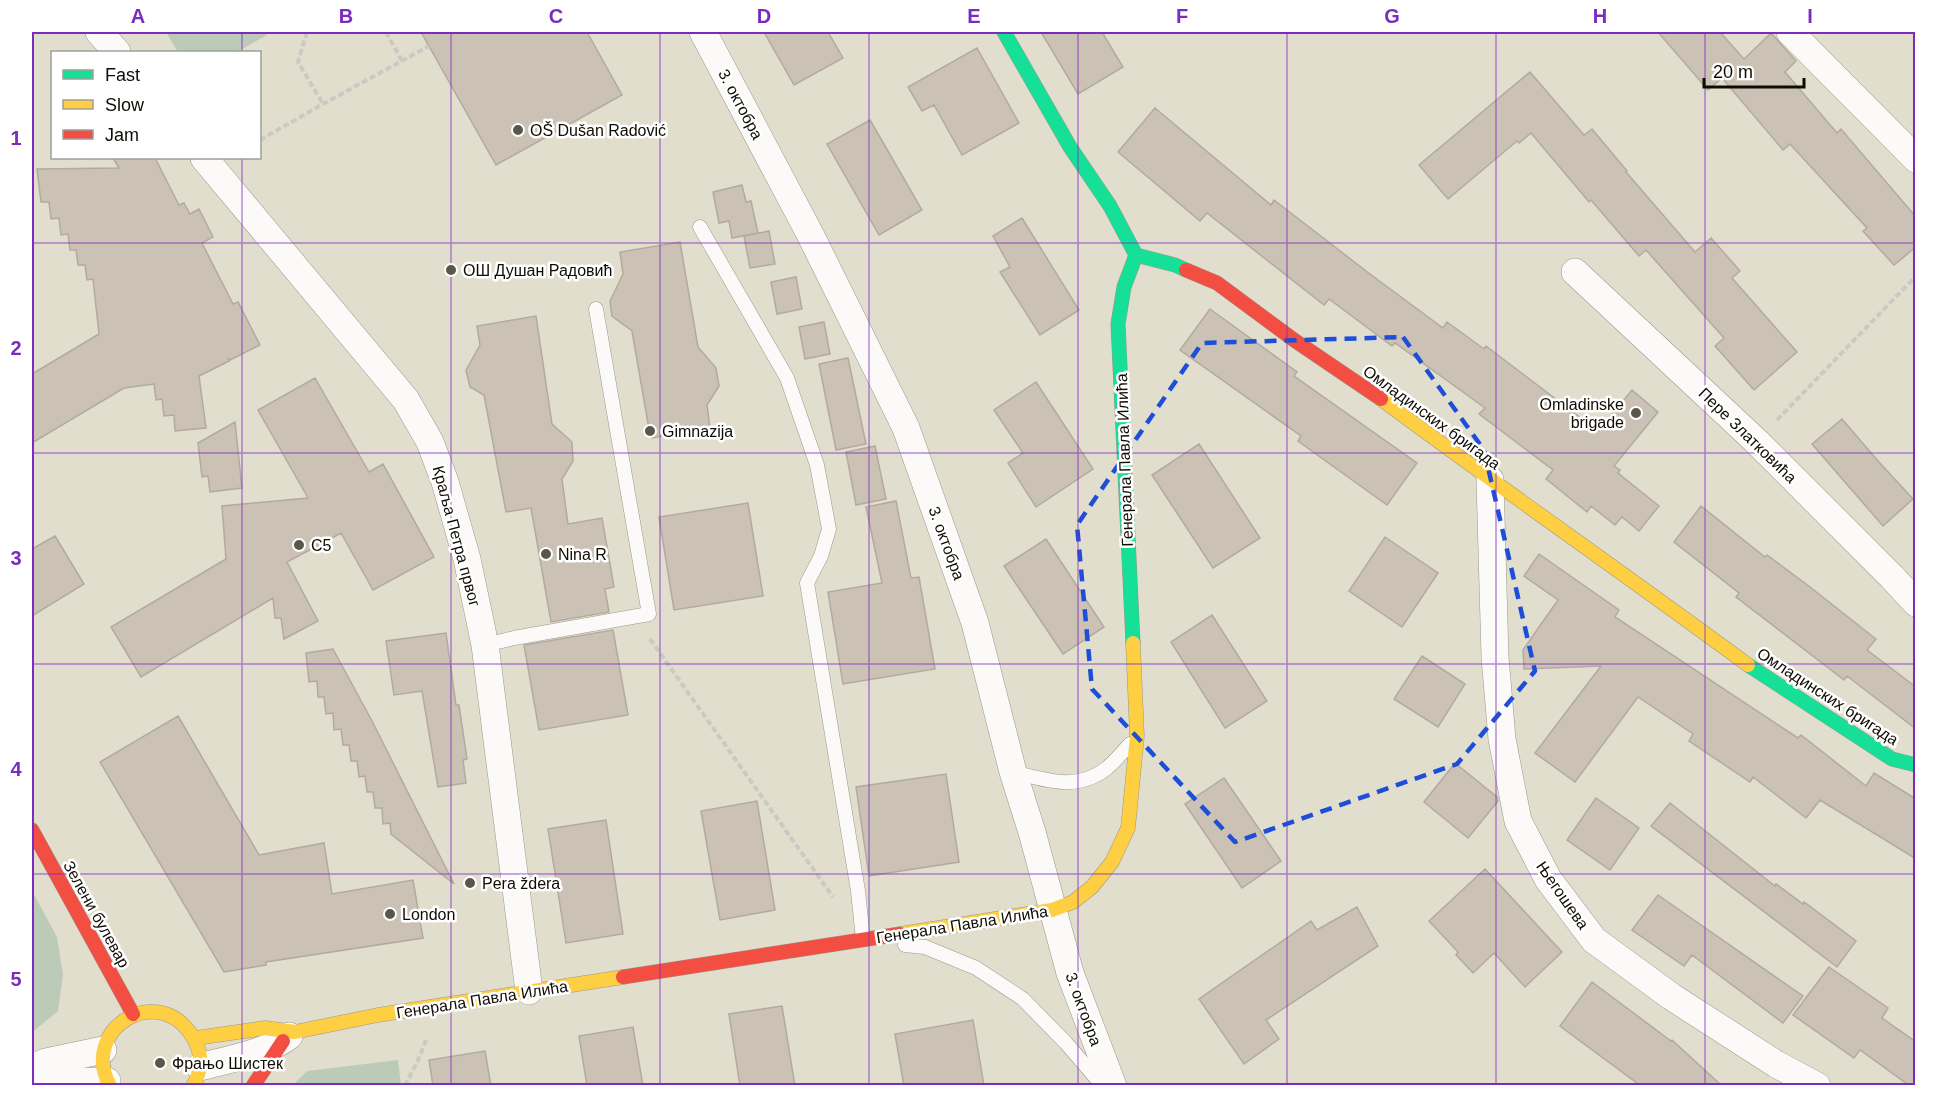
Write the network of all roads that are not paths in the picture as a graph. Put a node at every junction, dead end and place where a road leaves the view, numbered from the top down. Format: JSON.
{"nodes":[{"id":1,"x":99,"y":32,"type":"edge"},
{"id":2,"x":703,"y":32,"type":"edge"},
{"id":3,"x":1004,"y":32,"type":"edge"},
{"id":4,"x":1790,"y":32,"type":"edge"},
{"id":5,"x":116,"y":51,"type":"edge"},
{"id":6,"x":205,"y":159,"type":"edge"},
{"id":7,"x":1916,"y":159,"type":"edge"},
{"id":8,"x":700,"y":227,"type":"dead end"},
{"id":9,"x":1136,"y":255,"type":"junction"},
{"id":10,"x":1575,"y":272,"type":"dead end"},
{"id":11,"x":596,"y":309,"type":"dead end"},
{"id":12,"x":1490,"y":480,"type":"junction"},
{"id":13,"x":1916,"y":603,"type":"edge"},
{"id":14,"x":484,"y":645,"type":"junction"},
{"id":15,"x":1137,"y":736,"type":"junction"},
{"id":16,"x":1916,"y":765,"type":"edge"},
{"id":17,"x":1013,"y":772,"type":"junction"},
{"id":18,"x":32,"y":830,"type":"edge"},
{"id":19,"x":1052,"y":910,"type":"junction"},
{"id":20,"x":863,"y":939,"type":"junction"},
{"id":21,"x":529,"y":991,"type":"junction"},
{"id":22,"x":133,"y":1014,"type":"junction"},
{"id":23,"x":289,"y":1037,"type":"junction"},
{"id":24,"x":196,"y":1038,"type":"junction"},
{"id":25,"x":103,"y":1050,"type":"junction"},
{"id":26,"x":32,"y":1068,"type":"edge"},
{"id":27,"x":32,"y":1075,"type":"edge"},
{"id":28,"x":197,"y":1080,"type":"edge"},
{"id":29,"x":108,"y":1083,"type":"edge"},
{"id":30,"x":253,"y":1086,"type":"edge"},
{"id":31,"x":1103,"y":1086,"type":"edge"},
{"id":32,"x":1113,"y":1086,"type":"edge"},
{"id":33,"x":1817,"y":1086,"type":"edge"}],
"edges":[{"from":1,"to":5,"type":"street"},
{"from":2,"to":17,"type":"street","name":"3. октобра"},
{"from":3,"to":9,"type":"street"},
{"from":4,"to":7,"type":"street"},
{"from":6,"to":14,"type":"street","name":"Краља Петра првог"},
{"from":8,"to":20,"type":"lane"},
{"from":9,"to":12,"type":"street","name":"Омладинских бригада"},
{"from":9,"to":15,"type":"street","name":"Генерала Павла Илића"},
{"from":10,"to":13,"type":"street","name":"Пере Златковића"},
{"from":11,"to":14,"type":"lane"},
{"from":12,"to":16,"type":"street","name":"Омладинских бригада"},
{"from":12,"to":33,"type":"street","name":"Његошева"},
{"from":14,"to":21,"type":"street","name":"Краља Петра првог"},
{"from":15,"to":17,"type":"lane"},
{"from":15,"to":19,"type":"street","name":"Генерала Павла Илића"},
{"from":17,"to":19,"type":"street","name":"3. октобра"},
{"from":18,"to":22,"type":"street","name":"Зелени булевар"},
{"from":19,"to":20,"type":"street","name":"Генерала Павла Илића"},
{"from":19,"to":32,"type":"street","name":"3. октобра"},
{"from":20,"to":21,"type":"street","name":"Генерала Павла Илића"},
{"from":20,"to":31,"type":"lane"},
{"from":21,"to":23,"type":"street","name":"Генерала Павла Илића"},
{"from":22,"to":24,"type":"street"},
{"from":22,"to":25,"type":"street"},
{"from":23,"to":24,"type":"street","name":"Генерала Павла Илића"},
{"from":23,"to":28,"type":"street","name":"Генерала Павла Илића"},
{"from":23,"to":30,"type":"street"},
{"from":24,"to":28,"type":"street"},
{"from":25,"to":26,"type":"street"},
{"from":25,"to":29,"type":"street"},
{"from":27,"to":29,"type":"street"}]}
